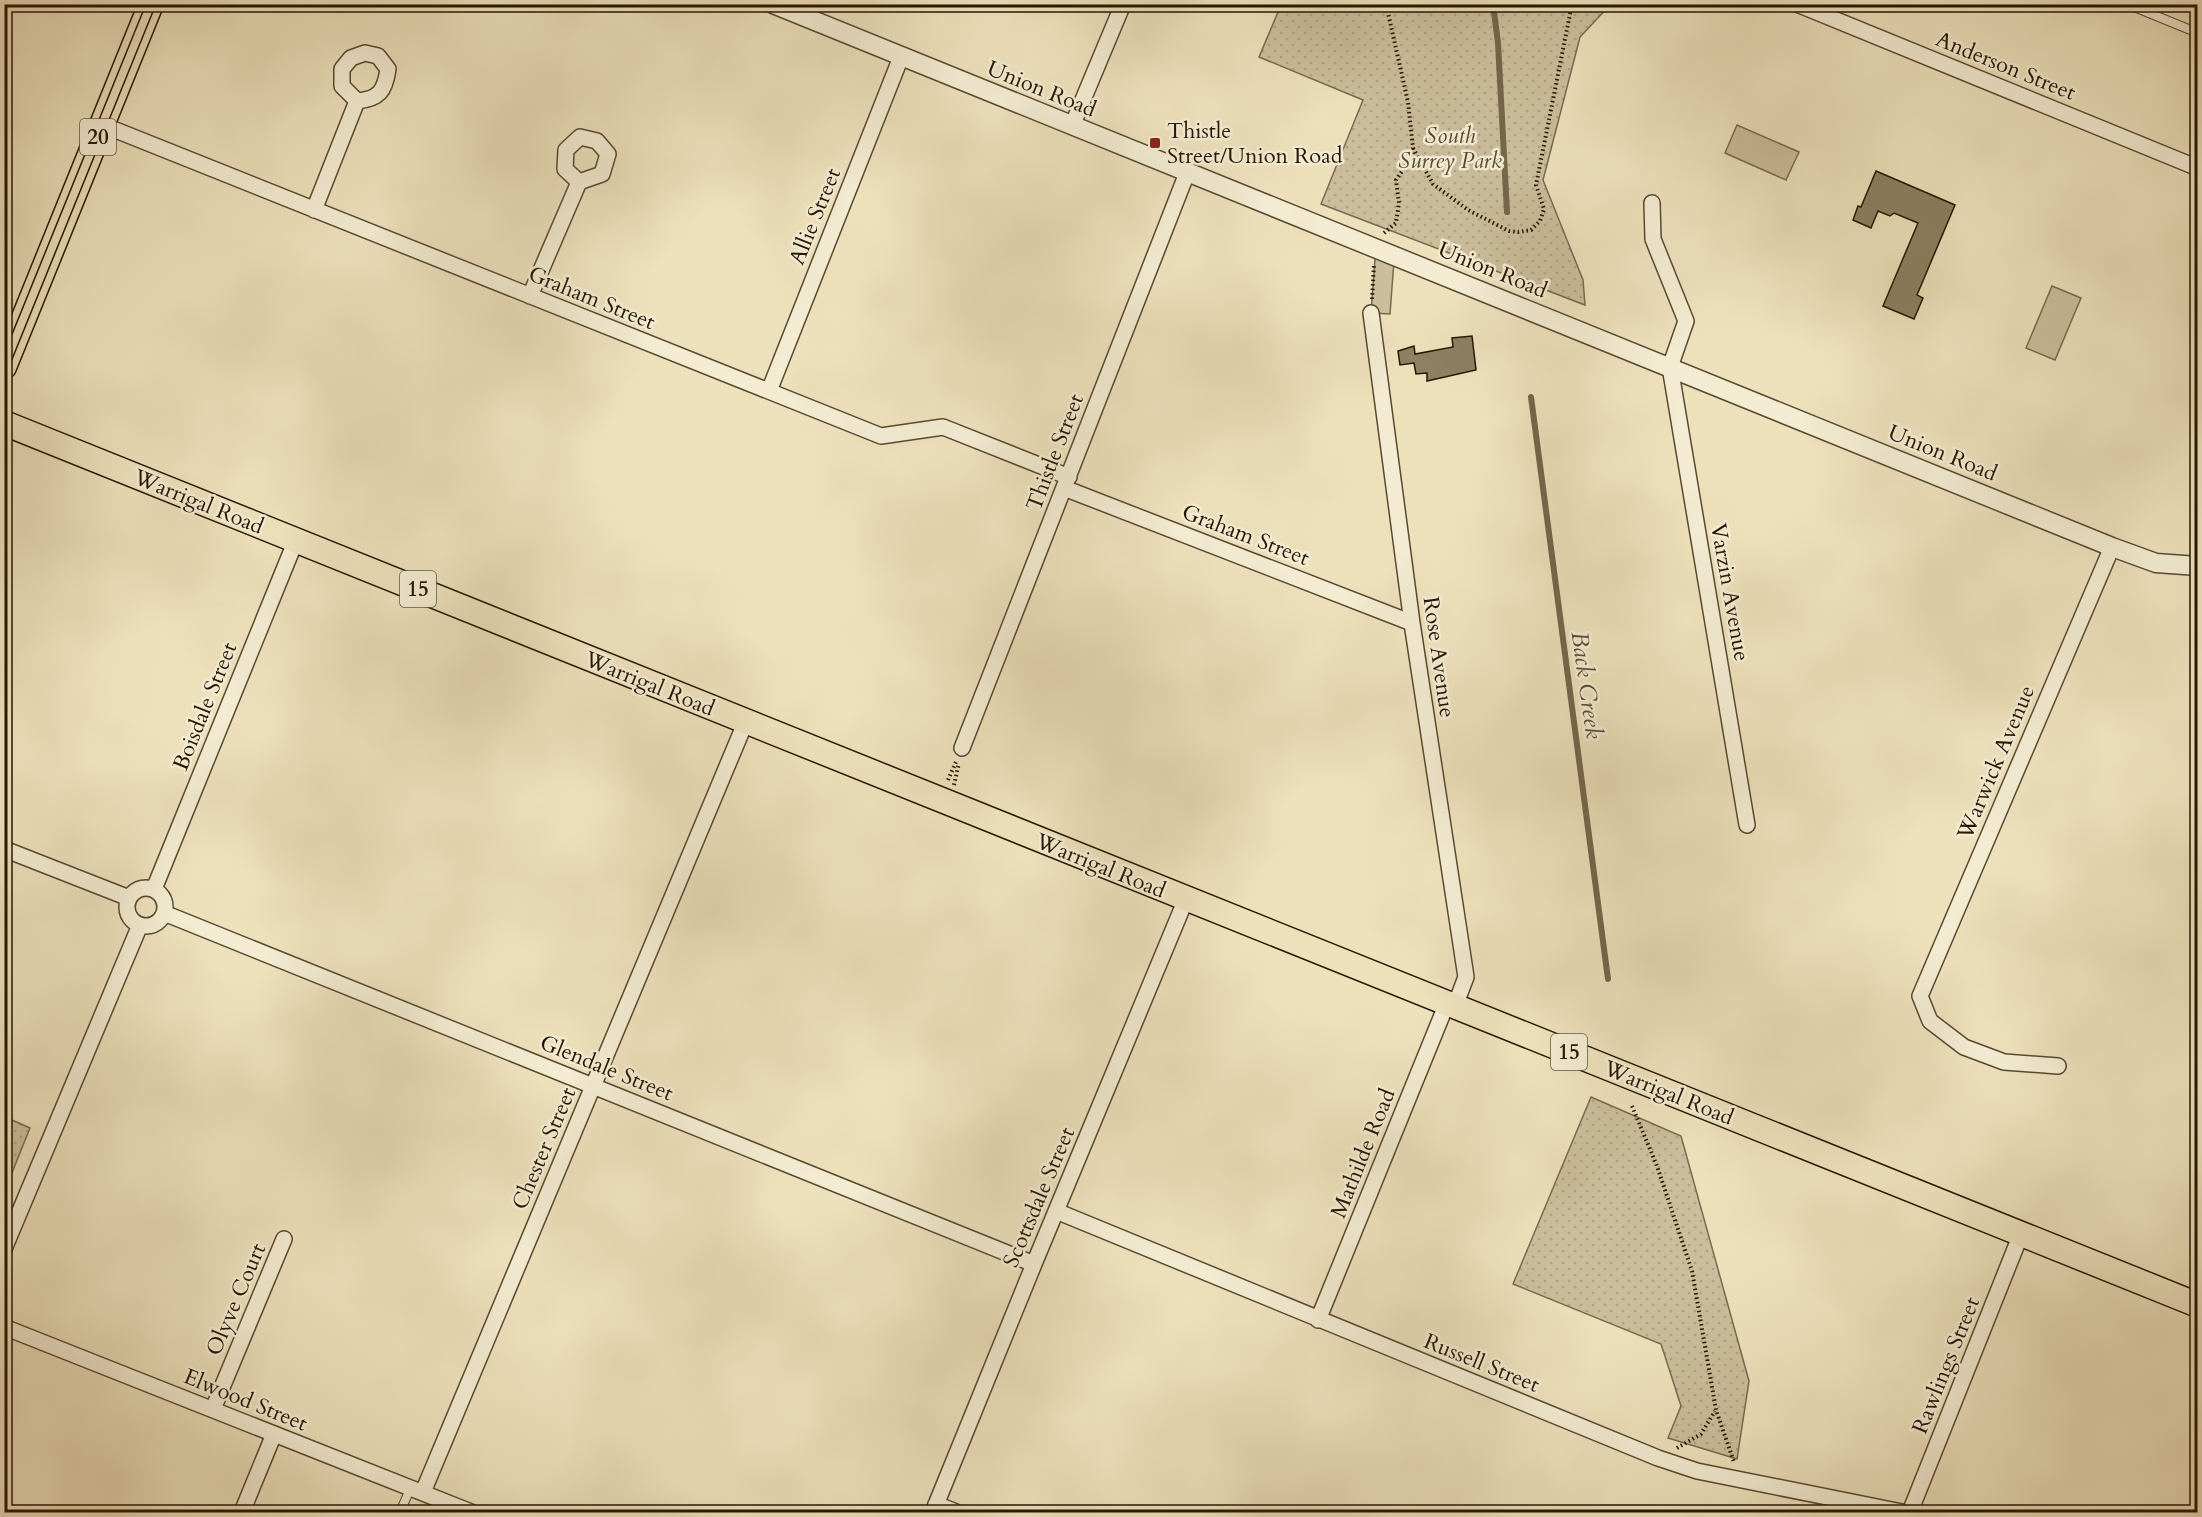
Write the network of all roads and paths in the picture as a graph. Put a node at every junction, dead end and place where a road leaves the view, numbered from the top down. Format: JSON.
{"nodes":[{"id":1,"x":151,"y":4,"type":"edge"},
{"id":2,"x":773,"y":4,"type":"edge"},
{"id":3,"x":1123,"y":4,"type":"edge"},
{"id":4,"x":1386,"y":4,"type":"edge"},
{"id":5,"x":1572,"y":4,"type":"edge"},
{"id":6,"x":1797,"y":4,"type":"edge"},
{"id":7,"x":2127,"y":4,"type":"edge"},
{"id":8,"x":807,"y":11,"type":"edge"},
{"id":9,"x":2198,"y":33,"type":"edge"},
{"id":10,"x":901,"y":57,"type":"junction"},
{"id":11,"x":357,"y":101,"type":"dead end"},
{"id":12,"x":103,"y":125,"type":"junction"},
{"id":13,"x":1072,"y":126,"type":"junction"},
{"id":14,"x":1413,"y":148,"type":"junction"},
{"id":15,"x":2198,"y":168,"type":"edge"},
{"id":16,"x":1187,"y":173,"type":"junction"},
{"id":17,"x":579,"y":182,"type":"dead end"},
{"id":18,"x":1652,"y":203,"type":"dead end"},
{"id":19,"x":314,"y":210,"type":"junction"},
{"id":20,"x":1398,"y":219,"type":"dead end"},
{"id":21,"x":1376,"y":248,"type":"junction"},
{"id":22,"x":530,"y":296,"type":"junction"},
{"id":23,"x":1371,"y":313,"type":"joint"},
{"id":24,"x":4,"y":367,"type":"edge"},
{"id":25,"x":1670,"y":367,"type":"junction"},
{"id":26,"x":769,"y":391,"type":"junction"},
{"id":27,"x":4,"y":423,"type":"edge"},
{"id":28,"x":1067,"y":482,"type":"junction"},
{"id":29,"x":296,"y":540,"type":"junction"},
{"id":30,"x":2112,"y":547,"type":"junction"},
{"id":31,"x":2197,"y":565,"type":"edge"},
{"id":32,"x":1412,"y":622,"type":"junction"},
{"id":33,"x":746,"y":721,"type":"junction"},
{"id":34,"x":962,"y":748,"type":"junction"},
{"id":35,"x":945,"y":801,"type":"junction"},
{"id":36,"x":1747,"y":825,"type":"dead end"},
{"id":37,"x":4,"y":849,"type":"edge"},
{"id":38,"x":154,"y":890,"type":"junction"},
{"id":39,"x":129,"y":898,"type":"junction"},
{"id":40,"x":1186,"y":899,"type":"junction"},
{"id":41,"x":164,"y":913,"type":"junction"},
{"id":42,"x":140,"y":925,"type":"junction"},
{"id":43,"x":1451,"y":1005,"type":"junction"},
{"id":44,"x":2058,"y":1066,"type":"dead end"},
{"id":45,"x":593,"y":1086,"type":"junction"},
{"id":46,"x":1632,"y":1106,"type":"dead end"},
{"id":47,"x":1056,"y":1211,"type":"junction"},
{"id":48,"x":2021,"y":1234,"type":"junction"},
{"id":49,"x":284,"y":1239,"type":"dead end"},
{"id":50,"x":4,"y":1250,"type":"edge"},
{"id":51,"x":1034,"y":1264,"type":"junction"},
{"id":52,"x":2198,"y":1305,"type":"edge"},
{"id":53,"x":1318,"y":1320,"type":"junction"},
{"id":54,"x":4,"y":1327,"type":"edge"},
{"id":55,"x":213,"y":1409,"type":"junction"},
{"id":56,"x":1716,"y":1410,"type":"junction"},
{"id":57,"x":274,"y":1434,"type":"junction"},
{"id":58,"x":1658,"y":1458,"type":"junction"},
{"id":59,"x":1739,"y":1478,"type":"junction"},
{"id":60,"x":417,"y":1490,"type":"junction"},
{"id":61,"x":935,"y":1508,"type":"edge"},
{"id":62,"x":242,"y":1512,"type":"edge"},
{"id":63,"x":400,"y":1512,"type":"edge"},
{"id":64,"x":471,"y":1512,"type":"edge"},
{"id":65,"x":956,"y":1512,"type":"edge"},
{"id":66,"x":1902,"y":1512,"type":"edge"},
{"id":67,"x":1910,"y":1512,"type":"edge"}],
"edges":[{"from":1,"to":12,"type":"main road","number":"20"},
{"from":2,"to":8,"type":"street","name":"Union Road"},
{"from":3,"to":13,"type":"street"},
{"from":4,"to":14,"type":"path"},
{"from":5,"to":14,"type":"path"},
{"from":6,"to":15,"type":"street","name":"Anderson Street"},
{"from":7,"to":9,"type":"lane"},
{"from":8,"to":10,"type":"street","name":"Union Road"},
{"from":10,"to":13,"type":"street","name":"Union Road"},
{"from":10,"to":26,"type":"street","name":"Allie Street"},
{"from":11,"to":19,"type":"street"},
{"from":12,"to":19,"type":"street","name":"Graham Street"},
{"from":12,"to":24,"type":"main road","number":"20"},
{"from":13,"to":16,"type":"street","name":"Union Road"},
{"from":14,"to":20,"type":"path"},
{"from":16,"to":21,"type":"street","name":"Union Road"},
{"from":16,"to":28,"type":"street","name":"Thistle Street"},
{"from":17,"to":22,"type":"street"},
{"from":18,"to":25,"type":"street"},
{"from":19,"to":22,"type":"street","name":"Graham Street"},
{"from":21,"to":23,"type":"path"},
{"from":21,"to":25,"type":"street","name":"Union Road"},
{"from":22,"to":26,"type":"street","name":"Graham Street"},
{"from":23,"to":32,"type":"street","name":"Rose Avenue"},
{"from":25,"to":30,"type":"street","name":"Union Road"},
{"from":25,"to":36,"type":"street","name":"Varzin Avenue"},
{"from":26,"to":28,"type":"street","name":"Graham Street"},
{"from":27,"to":29,"type":"main road","name":"Warrigal Road","number":"15"},
{"from":28,"to":32,"type":"street","name":"Graham Street"},
{"from":28,"to":34,"type":"street","name":"Thistle Street"},
{"from":29,"to":33,"type":"main road","name":"Warrigal Road","number":"15"},
{"from":29,"to":38,"type":"street","name":"Boisdale Street"},
{"from":30,"to":31,"type":"street","name":"Union Road"},
{"from":30,"to":44,"type":"street","name":"Warwick Avenue"},
{"from":32,"to":43,"type":"street","name":"Rose Avenue"},
{"from":33,"to":35,"type":"main road","name":"Warrigal Road","number":"15"},
{"from":33,"to":45,"type":"street","name":"Chester Street"},
{"from":34,"to":35,"type":"path"},
{"from":34,"to":35,"type":"path"},
{"from":35,"to":40,"type":"main road","name":"Warrigal Road","number":"15"},
{"from":37,"to":39,"type":"street"},
{"from":38,"to":39,"type":"street"},
{"from":38,"to":41,"type":"street"},
{"from":39,"to":42,"type":"street"},
{"from":40,"to":43,"type":"main road","name":"Warrigal Road","number":"15"},
{"from":40,"to":47,"type":"street","name":"Scottsdale Street"},
{"from":41,"to":42,"type":"street"},
{"from":41,"to":45,"type":"street","name":"Glendale Street"},
{"from":42,"to":50,"type":"street"},
{"from":43,"to":48,"type":"main road","name":"Warrigal Road","number":"15"},
{"from":43,"to":53,"type":"street","name":"Mathilde Road"},
{"from":45,"to":51,"type":"street","name":"Glendale Street"},
{"from":45,"to":60,"type":"street","name":"Chester Street"},
{"from":46,"to":56,"type":"path"},
{"from":47,"to":51,"type":"street","name":"Scottsdale Street"},
{"from":47,"to":53,"type":"street","name":"Russell Street"},
{"from":48,"to":52,"type":"main road","name":"Warrigal Road","number":"15"},
{"from":48,"to":67,"type":"street","name":"Rawlings Street"},
{"from":49,"to":55,"type":"street","name":"Olyve Court"},
{"from":51,"to":61,"type":"street","name":"Scottsdale Street"},
{"from":53,"to":58,"type":"street","name":"Russell Street"},
{"from":54,"to":55,"type":"street","name":"Elwood Street"},
{"from":55,"to":57,"type":"street","name":"Elwood Street"},
{"from":56,"to":58,"type":"path"},
{"from":56,"to":59,"type":"path"},
{"from":57,"to":60,"type":"street","name":"Elwood Street"},
{"from":57,"to":62,"type":"street"},
{"from":58,"to":59,"type":"street","name":"Russell Street"},
{"from":59,"to":66,"type":"street","name":"Russell Street"},
{"from":60,"to":63,"type":"lane"},
{"from":60,"to":64,"type":"street","name":"Elwood Street"},
{"from":61,"to":65,"type":"street"}]}
